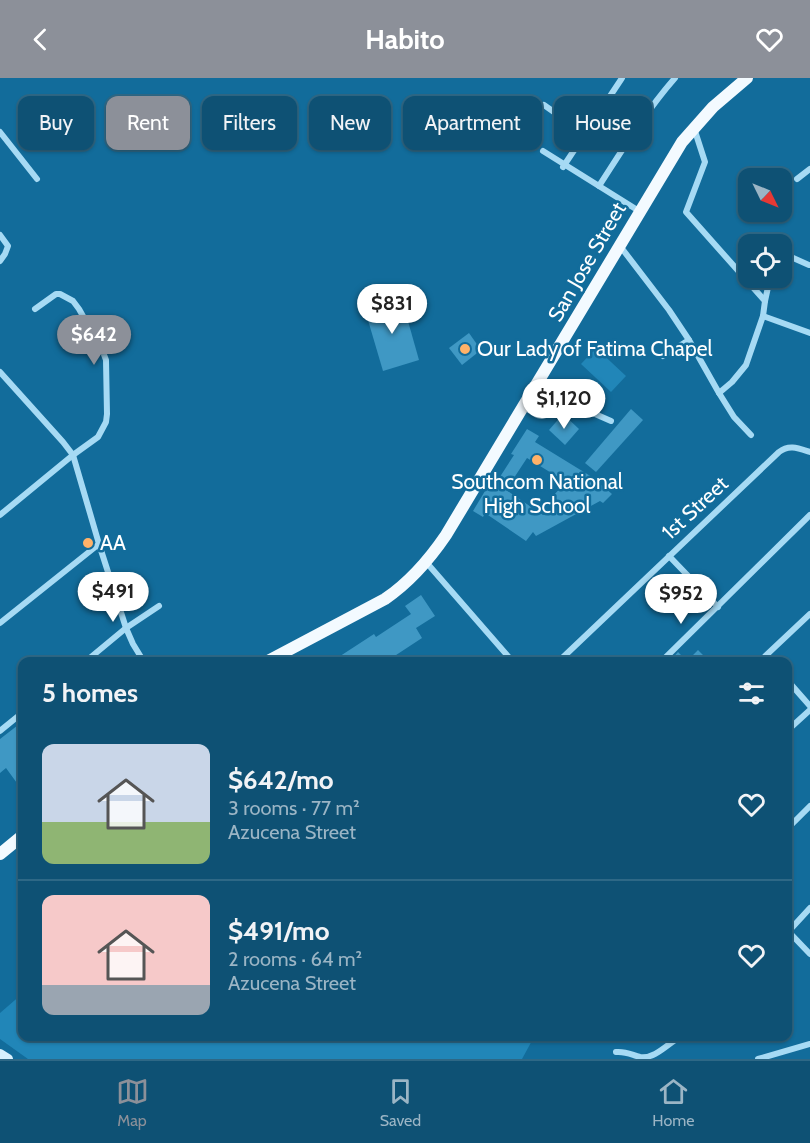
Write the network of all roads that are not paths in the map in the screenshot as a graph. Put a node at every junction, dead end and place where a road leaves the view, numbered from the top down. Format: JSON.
{"nodes":[{"id":1,"x":675,"y":78,"type":"edge"},
{"id":2,"x":747,"y":78,"type":"edge"},
{"id":3,"x":621,"y":79,"type":"edge"},
{"id":4,"x":610,"y":96,"type":"edge"},
{"id":5,"x":544,"y":105,"type":"dead end"},
{"id":6,"x":554,"y":112,"type":"edge"},
{"id":7,"x":693,"y":128,"type":"junction"},
{"id":8,"x":0,"y":132,"type":"edge"},
{"id":9,"x":574,"y":150,"type":"edge"},
{"id":10,"x":543,"y":151,"type":"dead end"},
{"id":11,"x":563,"y":166,"type":"junction"},
{"id":12,"x":810,"y":169,"type":"edge"},
{"id":13,"x":37,"y":179,"type":"dead end"},
{"id":14,"x":797,"y":179,"type":"dead end"},
{"id":15,"x":599,"y":186,"type":"junction"},
{"id":16,"x":639,"y":211,"type":"junction"},
{"id":17,"x":0,"y":235,"type":"edge"},
{"id":18,"x":620,"y":246,"type":"junction"},
{"id":19,"x":792,"y":257,"type":"edge"},
{"id":20,"x":0,"y":261,"type":"edge"},
{"id":21,"x":808,"y":264,"type":"dead end"},
{"id":22,"x":768,"y":288,"type":"edge"},
{"id":23,"x":765,"y":301,"type":"junction"},
{"id":24,"x":35,"y":309,"type":"dead end"},
{"id":25,"x":763,"y":316,"type":"junction"},
{"id":26,"x":810,"y":333,"type":"edge"},
{"id":27,"x":689,"y":339,"type":"junction"},
{"id":28,"x":663,"y":356,"type":"dead end"},
{"id":29,"x":0,"y":372,"type":"edge"},
{"id":30,"x":719,"y":393,"type":"junction"},
{"id":31,"x":524,"y":407,"type":"junction"},
{"id":32,"x":611,"y":421,"type":"dead end"},
{"id":33,"x":751,"y":435,"type":"dead end"},
{"id":34,"x":810,"y":452,"type":"edge"},
{"id":35,"x":73,"y":455,"type":"junction"},
{"id":36,"x":0,"y":515,"type":"edge"},
{"id":37,"x":810,"y":515,"type":"edge"},
{"id":38,"x":99,"y":544,"type":"junction"},
{"id":39,"x":669,"y":556,"type":"junction"},
{"id":40,"x":426,"y":562,"type":"junction"},
{"id":41,"x":159,"y":606,"type":"dead end"},
{"id":42,"x":718,"y":607,"type":"junction"},
{"id":43,"x":810,"y":614,"type":"edge"},
{"id":44,"x":0,"y":623,"type":"edge"},
{"id":45,"x":126,"y":628,"type":"junction"},
{"id":46,"x":91,"y":657,"type":"edge"},
{"id":47,"x":141,"y":657,"type":"edge"},
{"id":48,"x":275,"y":657,"type":"edge"},
{"id":49,"x":509,"y":657,"type":"edge"},
{"id":50,"x":563,"y":657,"type":"edge"},
{"id":51,"x":666,"y":657,"type":"edge"},
{"id":52,"x":767,"y":657,"type":"edge"},
{"id":53,"x":792,"y":686,"type":"edge"},
{"id":54,"x":810,"y":708,"type":"edge"},
{"id":55,"x":18,"y":716,"type":"edge"},
{"id":56,"x":792,"y":726,"type":"edge"},
{"id":57,"x":0,"y":731,"type":"edge"},
{"id":58,"x":810,"y":806,"type":"edge"},
{"id":59,"x":792,"y":824,"type":"edge"},
{"id":60,"x":18,"y":839,"type":"edge"},
{"id":61,"x":0,"y":854,"type":"edge"},
{"id":62,"x":810,"y":908,"type":"edge"},
{"id":63,"x":792,"y":928,"type":"edge"},
{"id":64,"x":792,"y":936,"type":"edge"},
{"id":65,"x":810,"y":954,"type":"edge"},
{"id":66,"x":674,"y":1041,"type":"edge"},
{"id":67,"x":810,"y":1044,"type":"edge"},
{"id":68,"x":616,"y":1052,"type":"dead end"},
{"id":69,"x":0,"y":1054,"type":"edge"},
{"id":70,"x":649,"y":1058,"type":"edge"},
{"id":71,"x":8,"y":1059,"type":"edge"},
{"id":72,"x":758,"y":1059,"type":"edge"}],
"edges":[{"from":1,"to":15,"type":"street"},
{"from":2,"to":7,"type":"main road","name":"San Jose Street"},
{"from":3,"to":4,"type":"street"},
{"from":5,"to":6,"type":"street"},
{"from":7,"to":16,"type":"main road","name":"San Jose Street"},
{"from":7,"to":23,"type":"street"},
{"from":8,"to":13,"type":"street"},
{"from":9,"to":11,"type":"street"},
{"from":10,"to":11,"type":"street"},
{"from":11,"to":15,"type":"street"},
{"from":12,"to":14,"type":"street"},
{"from":15,"to":16,"type":"street"},
{"from":16,"to":18,"type":"main road","name":"San Jose Street"},
{"from":17,"to":20,"type":"street"},
{"from":18,"to":27,"type":"street"},
{"from":18,"to":31,"type":"main road","name":"San Jose Street"},
{"from":19,"to":21,"type":"street"},
{"from":22,"to":23,"type":"street"},
{"from":23,"to":25,"type":"street"},
{"from":24,"to":35,"type":"street"},
{"from":25,"to":26,"type":"street"},
{"from":25,"to":30,"type":"street"},
{"from":27,"to":28,"type":"street"},
{"from":27,"to":30,"type":"street"},
{"from":29,"to":35,"type":"street"},
{"from":30,"to":33,"type":"street"},
{"from":31,"to":32,"type":"street"},
{"from":31,"to":40,"type":"main road","name":"San Jose Street"},
{"from":34,"to":39,"type":"street","name":"1st Street"},
{"from":35,"to":36,"type":"street"},
{"from":35,"to":38,"type":"street"},
{"from":37,"to":42,"type":"street"},
{"from":38,"to":44,"type":"street"},
{"from":38,"to":45,"type":"street"},
{"from":39,"to":42,"type":"street"},
{"from":39,"to":50,"type":"street","name":"1st Street"},
{"from":40,"to":48,"type":"main road","name":"San Jose Street"},
{"from":40,"to":49,"type":"street"},
{"from":41,"to":45,"type":"street"},
{"from":42,"to":51,"type":"street"},
{"from":43,"to":52,"type":"street"},
{"from":45,"to":46,"type":"street"},
{"from":45,"to":47,"type":"street"},
{"from":53,"to":54,"type":"street"},
{"from":54,"to":56,"type":"street"},
{"from":55,"to":57,"type":"street"},
{"from":58,"to":59,"type":"street"},
{"from":60,"to":61,"type":"main road"},
{"from":62,"to":63,"type":"street"},
{"from":64,"to":65,"type":"street"},
{"from":66,"to":70,"type":"street"},
{"from":67,"to":72,"type":"street"},
{"from":68,"to":70,"type":"street"},
{"from":69,"to":71,"type":"main road"}]}
